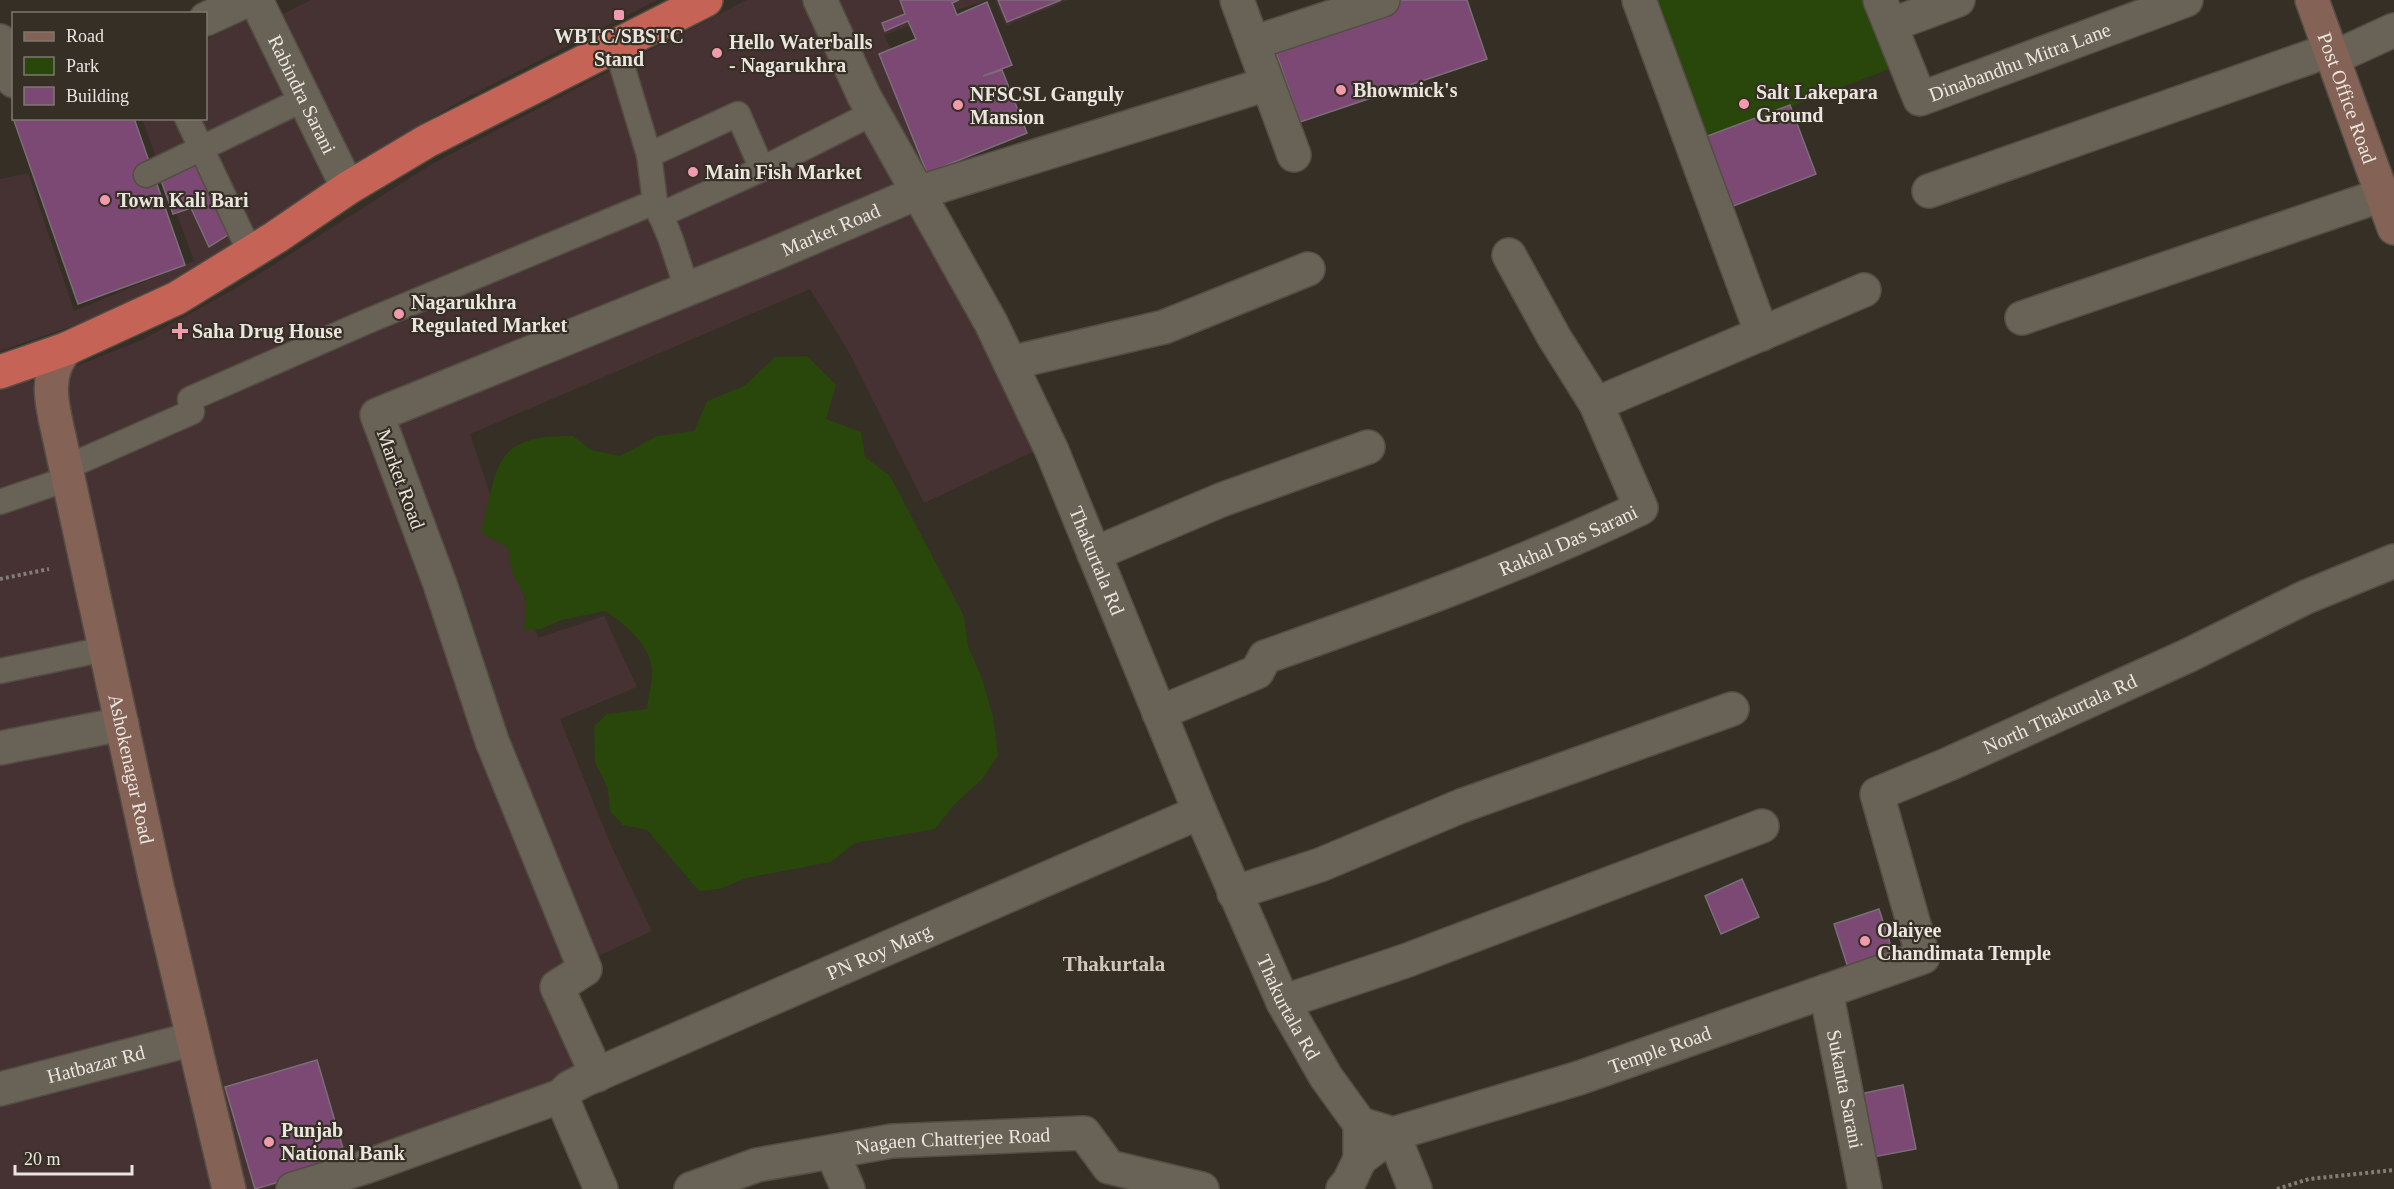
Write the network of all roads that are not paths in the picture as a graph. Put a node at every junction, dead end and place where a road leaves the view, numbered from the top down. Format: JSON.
{"nodes":[{"id":1,"x":247,"y":0,"type":"edge"},
{"id":2,"x":256,"y":0,"type":"edge"},
{"id":3,"x":820,"y":0,"type":"edge"},
{"id":4,"x":1237,"y":0,"type":"edge"},
{"id":5,"x":1383,"y":0,"type":"edge"},
{"id":6,"x":1639,"y":0,"type":"edge"},
{"id":7,"x":1958,"y":0,"type":"edge"},
{"id":8,"x":2186,"y":0,"type":"edge"},
{"id":9,"x":2312,"y":0,"type":"edge"},
{"id":10,"x":690,"y":4,"type":"edge"},
{"id":11,"x":1885,"y":13,"type":"edge"},
{"id":12,"x":207,"y":19,"type":"edge"},
{"id":13,"x":2394,"y":30,"type":"edge"},
{"id":14,"x":0,"y":41,"type":"edge"},
{"id":15,"x":1252,"y":43,"type":"junction"},
{"id":16,"x":616,"y":46,"type":"junction"},
{"id":17,"x":2331,"y":54,"type":"junction"},
{"id":18,"x":12,"y":75,"type":"edge"},
{"id":19,"x":1267,"y":84,"type":"junction"},
{"id":20,"x":304,"y":99,"type":"junction"},
{"id":21,"x":873,"y":113,"type":"junction"},
{"id":22,"x":188,"y":120,"type":"edge"},
{"id":23,"x":201,"y":148,"type":"junction"},
{"id":24,"x":649,"y":155,"type":"junction"},
{"id":25,"x":1294,"y":155,"type":"dead end"},
{"id":26,"x":762,"y":169,"type":"junction"},
{"id":27,"x":146,"y":175,"type":"dead end"},
{"id":28,"x":348,"y":188,"type":"junction"},
{"id":29,"x":1929,"y":191,"type":"dead end"},
{"id":30,"x":917,"y":193,"type":"junction"},
{"id":31,"x":2382,"y":195,"type":"junction"},
{"id":32,"x":657,"y":208,"type":"junction"},
{"id":33,"x":2394,"y":228,"type":"edge"},
{"id":34,"x":250,"y":252,"type":"junction"},
{"id":35,"x":1509,"y":255,"type":"dead end"},
{"id":36,"x":1308,"y":269,"type":"dead end"},
{"id":37,"x":687,"y":289,"type":"junction"},
{"id":38,"x":1864,"y":290,"type":"dead end"},
{"id":39,"x":2022,"y":318,"type":"dead end"},
{"id":40,"x":1762,"y":334,"type":"junction"},
{"id":41,"x":66,"y":349,"type":"junction"},
{"id":42,"x":1010,"y":363,"type":"junction"},
{"id":43,"x":7,"y":370,"type":"edge"},
{"id":44,"x":50,"y":386,"type":"junction"},
{"id":45,"x":1596,"y":405,"type":"junction"},
{"id":46,"x":1368,"y":447,"type":"dead end"},
{"id":47,"x":66,"y":474,"type":"junction"},
{"id":48,"x":0,"y":502,"type":"edge"},
{"id":49,"x":1094,"y":554,"type":"junction"},
{"id":50,"x":2394,"y":561,"type":"edge"},
{"id":51,"x":105,"y":649,"type":"junction"},
{"id":52,"x":0,"y":671,"type":"edge"},
{"id":53,"x":1732,"y":709,"type":"dead end"},
{"id":54,"x":1159,"y":713,"type":"junction"},
{"id":55,"x":122,"y":724,"type":"junction"},
{"id":56,"x":0,"y":748,"type":"edge"},
{"id":57,"x":1200,"y":812,"type":"junction"},
{"id":58,"x":1762,"y":826,"type":"dead end"},
{"id":59,"x":1234,"y":893,"type":"junction"},
{"id":60,"x":1923,"y":957,"type":"joint"},
{"id":61,"x":1826,"y":991,"type":"junction"},
{"id":62,"x":1283,"y":1002,"type":"junction"},
{"id":63,"x":193,"y":1039,"type":"junction"},
{"id":64,"x":597,"y":1075,"type":"junction"},
{"id":65,"x":0,"y":1089,"type":"edge"},
{"id":66,"x":561,"y":1096,"type":"junction"},
{"id":67,"x":1360,"y":1124,"type":"junction"},
{"id":68,"x":1393,"y":1134,"type":"junction"},
{"id":69,"x":832,"y":1152,"type":"junction"},
{"id":70,"x":1360,"y":1159,"type":"junction"},
{"id":71,"x":225,"y":1188,"type":"edge"},
{"id":72,"x":293,"y":1189,"type":"edge"},
{"id":73,"x":601,"y":1189,"type":"edge"},
{"id":74,"x":691,"y":1189,"type":"edge"},
{"id":75,"x":848,"y":1189,"type":"edge"},
{"id":76,"x":1202,"y":1189,"type":"edge"},
{"id":77,"x":1343,"y":1189,"type":"edge"},
{"id":78,"x":1415,"y":1189,"type":"edge"},
{"id":79,"x":1865,"y":1189,"type":"edge"}],
"edges":[{"from":1,"to":12,"type":"street"},
{"from":2,"to":20,"type":"street","name":"Rabindra Sarani"},
{"from":3,"to":21,"type":"street","name":"Thakurtala Rd"},
{"from":4,"to":15,"type":"street"},
{"from":5,"to":15,"type":"street"},
{"from":6,"to":40,"type":"street"},
{"from":7,"to":11,"type":"street"},
{"from":8,"to":11,"type":"street","name":"Dinabandhu Mitra Lane"},
{"from":9,"to":17,"type":"main road","name":"Post Office Road"},
{"from":10,"to":16,"type":"highway"},
{"from":13,"to":17,"type":"street"},
{"from":14,"to":18,"type":"street"},
{"from":15,"to":19,"type":"street"},
{"from":16,"to":24,"type":"lane"},
{"from":16,"to":28,"type":"highway"},
{"from":17,"to":29,"type":"street"},
{"from":17,"to":31,"type":"main road","name":"Post Office Road"},
{"from":19,"to":25,"type":"street"},
{"from":19,"to":30,"type":"street","name":"Market Road"},
{"from":20,"to":23,"type":"lane"},
{"from":20,"to":28,"type":"street","name":"Rabindra Sarani"},
{"from":21,"to":26,"type":"lane"},
{"from":21,"to":30,"type":"street","name":"Thakurtala Rd"},
{"from":22,"to":23,"type":"lane"},
{"from":23,"to":27,"type":"lane"},
{"from":23,"to":34,"type":"lane"},
{"from":24,"to":26,"type":"lane"},
{"from":24,"to":32,"type":"lane"},
{"from":26,"to":32,"type":"lane"},
{"from":28,"to":34,"type":"highway"},
{"from":30,"to":37,"type":"street","name":"Market Road"},
{"from":30,"to":42,"type":"street","name":"Thakurtala Rd"},
{"from":31,"to":33,"type":"main road","name":"Post Office Road"},
{"from":31,"to":39,"type":"street"},
{"from":32,"to":37,"type":"lane"},
{"from":32,"to":47,"type":"lane"},
{"from":34,"to":41,"type":"highway"},
{"from":35,"to":45,"type":"street"},
{"from":36,"to":42,"type":"street"},
{"from":37,"to":64,"type":"street","name":"Market Road"},
{"from":38,"to":40,"type":"street"},
{"from":40,"to":45,"type":"street"},
{"from":41,"to":43,"type":"highway"},
{"from":41,"to":44,"type":"main road","name":"Ashokenagar Road"},
{"from":42,"to":49,"type":"street","name":"Thakurtala Rd"},
{"from":43,"to":44,"type":"main road"},
{"from":44,"to":47,"type":"main road","name":"Ashokenagar Road"},
{"from":45,"to":54,"type":"street","name":"Rakhal Das Sarani"},
{"from":46,"to":49,"type":"street"},
{"from":47,"to":48,"type":"lane"},
{"from":47,"to":51,"type":"main road","name":"Ashokenagar Road"},
{"from":49,"to":54,"type":"street","name":"Thakurtala Rd"},
{"from":50,"to":60,"type":"street","name":"North Thakurtala Rd"},
{"from":51,"to":52,"type":"lane"},
{"from":51,"to":55,"type":"main road","name":"Ashokenagar Road"},
{"from":53,"to":59,"type":"street"},
{"from":54,"to":57,"type":"street","name":"Thakurtala Rd"},
{"from":55,"to":56,"type":"street"},
{"from":55,"to":63,"type":"main road","name":"Ashokenagar Road"},
{"from":57,"to":59,"type":"street","name":"Thakurtala Rd"},
{"from":57,"to":64,"type":"street","name":"PN Roy Marg"},
{"from":58,"to":62,"type":"street"},
{"from":59,"to":62,"type":"street","name":"Thakurtala Rd"},
{"from":60,"to":61,"type":"street","name":"Temple Road"},
{"from":61,"to":68,"type":"street","name":"Temple Road"},
{"from":61,"to":79,"type":"street","name":"Sukanta Sarani"},
{"from":62,"to":67,"type":"street","name":"Thakurtala Rd"},
{"from":63,"to":65,"type":"street","name":"Hatbazar Rd"},
{"from":63,"to":71,"type":"main road","name":"Ashokenagar Road"},
{"from":64,"to":66,"type":"street","name":"PN Roy Marg"},
{"from":66,"to":72,"type":"street"},
{"from":66,"to":73,"type":"street"},
{"from":67,"to":68,"type":"street"},
{"from":67,"to":70,"type":"street"},
{"from":68,"to":70,"type":"street"},
{"from":68,"to":78,"type":"street"},
{"from":69,"to":74,"type":"street","name":"Nagaen Chatterjee Road"},
{"from":69,"to":75,"type":"street"},
{"from":69,"to":76,"type":"street","name":"Nagaen Chatterjee Road"},
{"from":70,"to":77,"type":"street"}]}
